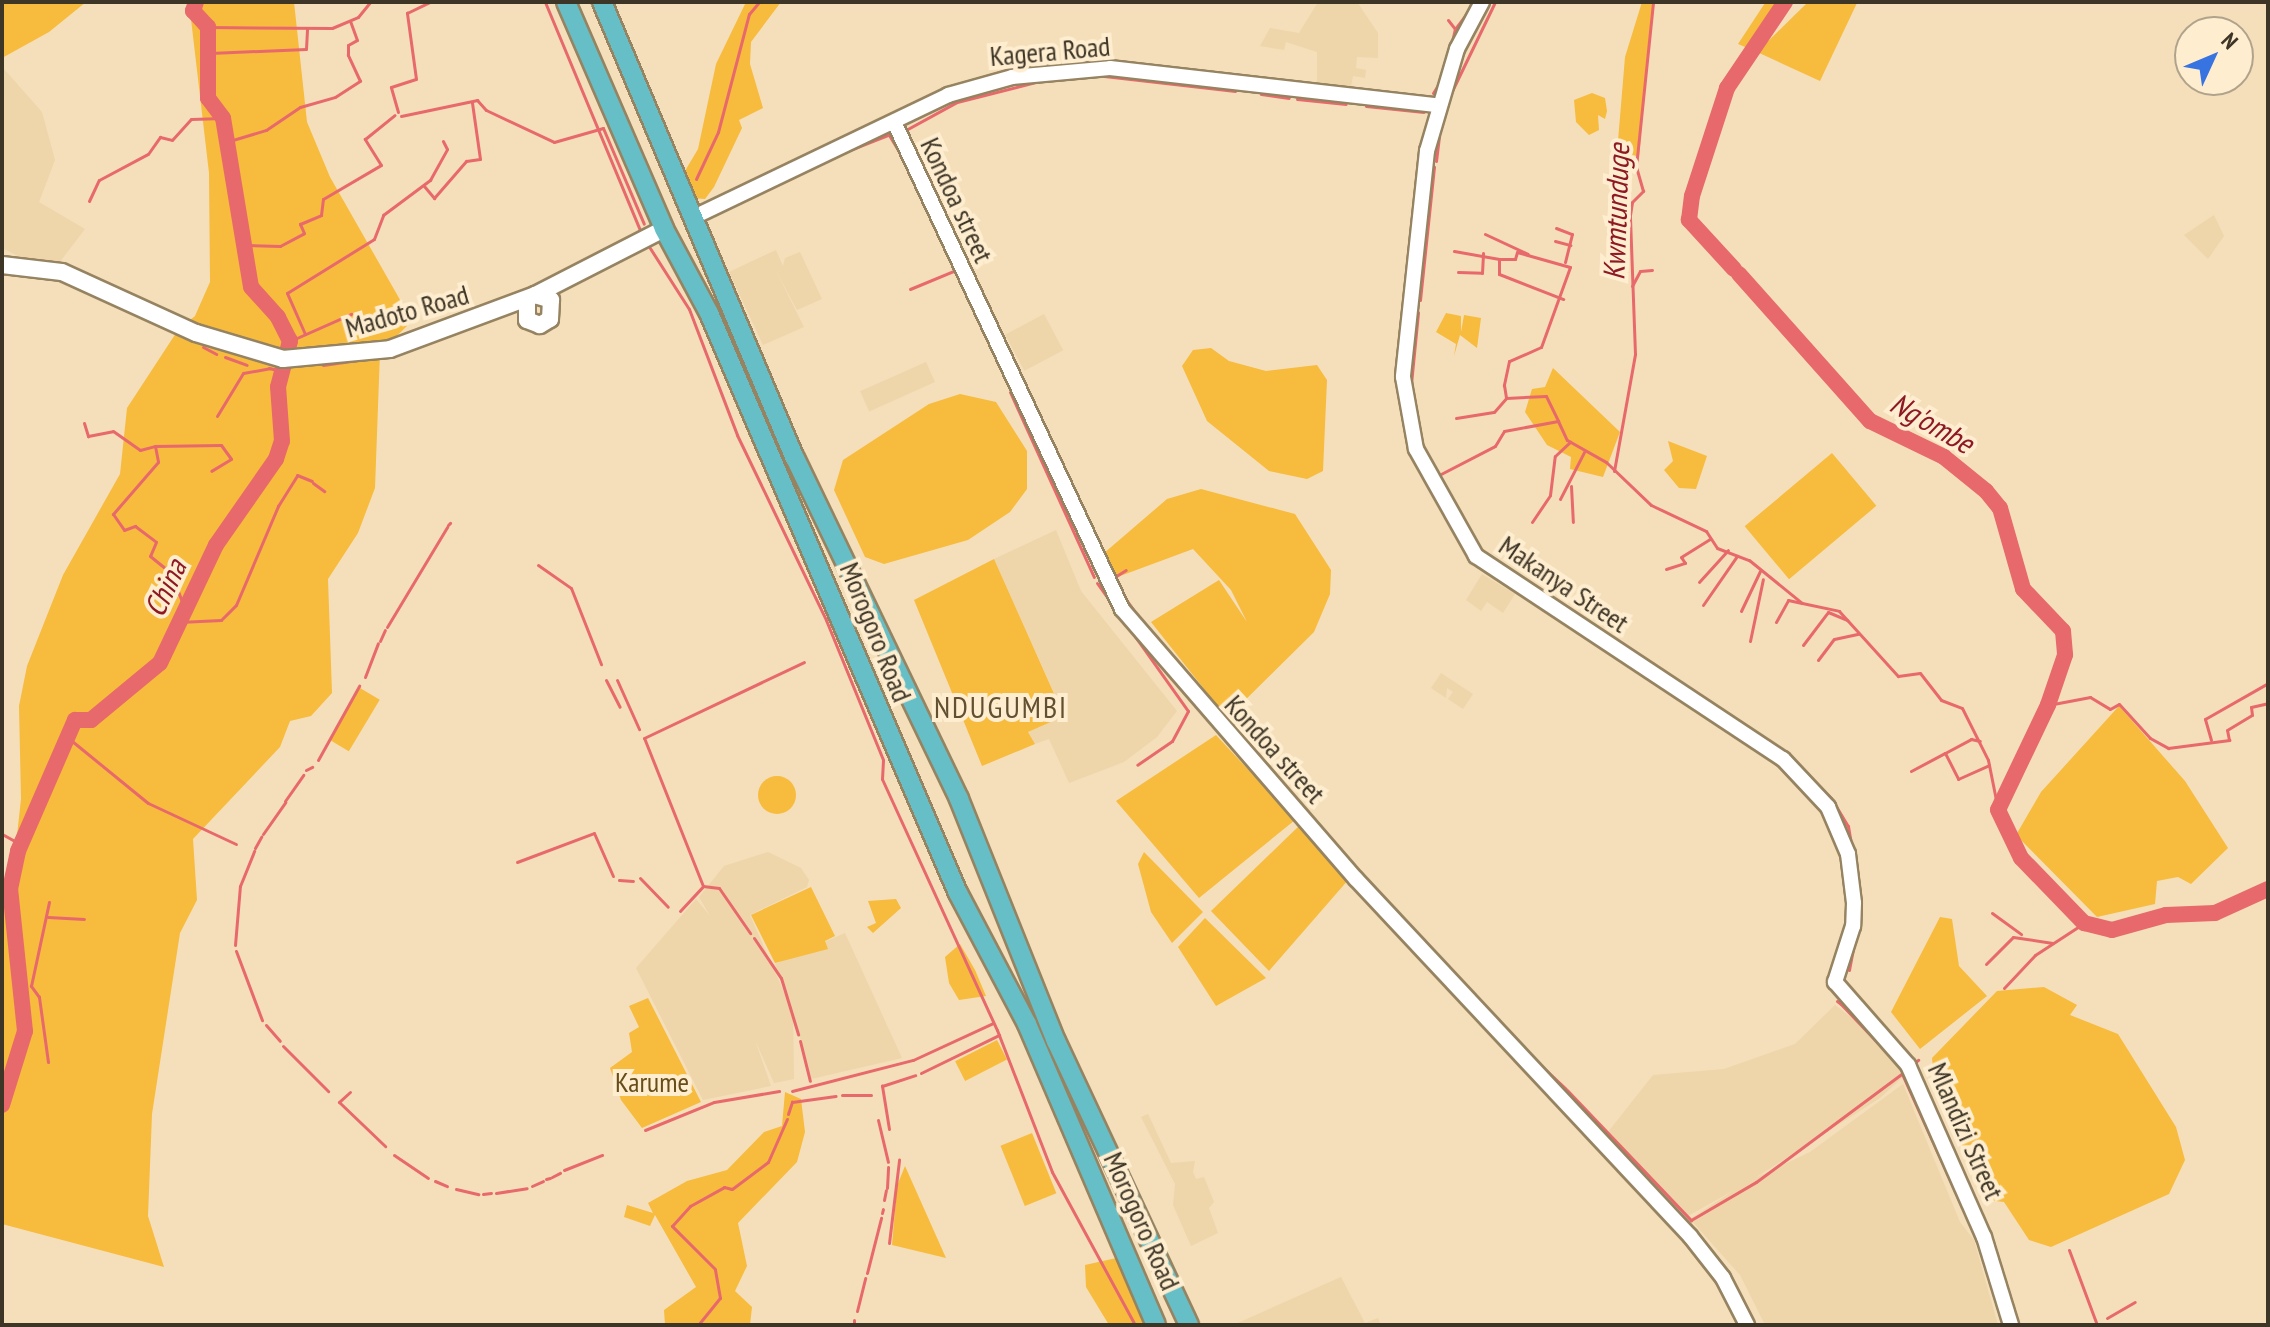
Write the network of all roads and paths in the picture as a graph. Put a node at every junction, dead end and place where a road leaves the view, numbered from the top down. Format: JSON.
{"nodes":[{"id":1,"x":566,"y":2,"type":"edge"},
{"id":2,"x":602,"y":2,"type":"edge"},
{"id":3,"x":1482,"y":2,"type":"edge"},
{"id":4,"x":1436,"y":105,"type":"junction"},
{"id":5,"x":894,"y":122,"type":"junction"},
{"id":6,"x":696,"y":216,"type":"junction"},
{"id":7,"x":664,"y":229,"type":"junction"},
{"id":8,"x":2,"y":265,"type":"edge"},
{"id":9,"x":567,"y":279,"type":"junction"},
{"id":10,"x":531,"y":297,"type":"junction"},
{"id":11,"x":553,"y":307,"type":"junction"},
{"id":12,"x":491,"y":313,"type":"junction"},
{"id":13,"x":527,"y":320,"type":"junction"},
{"id":14,"x":1835,"y":982,"type":"joint"},
{"id":15,"x":1156,"y":1325,"type":"edge"},
{"id":16,"x":1189,"y":1325,"type":"edge"},
{"id":17,"x":1747,"y":1325,"type":"edge"},
{"id":18,"x":2011,"y":1325,"type":"edge"}],
"edges":[{"from":1,"to":7,"type":"highway","name":"Morogoro Road"},
{"from":2,"to":6,"type":"highway","name":"Morogoro Road"},
{"from":3,"to":4,"type":"street","name":"Makanya Street"},
{"from":4,"to":5,"type":"street","name":"Kagera Road"},
{"from":4,"to":14,"type":"street","name":"Makanya Street"},
{"from":5,"to":6,"type":"street","name":"Kagera Road"},
{"from":5,"to":17,"type":"street","name":"Kondoa street"},
{"from":6,"to":16,"type":"highway","name":"Morogoro Road"},
{"from":7,"to":9,"type":"main road","name":"Madoto Road"},
{"from":7,"to":15,"type":"highway","name":"Morogoro Road"},
{"from":8,"to":12,"type":"main road","name":"Madoto Road"},
{"from":9,"to":10,"type":"main road","name":"Madoto Road"},
{"from":9,"to":11,"type":"main road"},
{"from":10,"to":11,"type":"main road"},
{"from":10,"to":12,"type":"main road","name":"Madoto Road"},
{"from":10,"to":13,"type":"main road"},
{"from":11,"to":13,"type":"main road"},
{"from":12,"to":13,"type":"main road","name":"Madoto Road"},
{"from":14,"to":18,"type":"street","name":"Mlandizi Street"}]}
